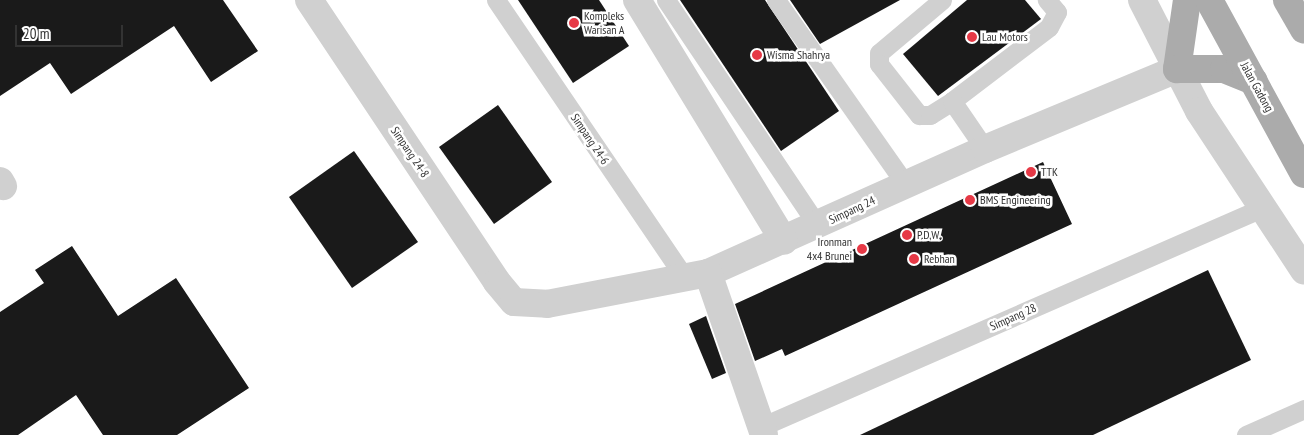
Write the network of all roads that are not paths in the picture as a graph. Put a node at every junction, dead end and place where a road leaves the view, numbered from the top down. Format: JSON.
{"nodes":[{"id":1,"x":309,"y":0,"type":"edge"},
{"id":2,"x":496,"y":0,"type":"edge"},
{"id":3,"x":637,"y":0,"type":"edge"},
{"id":4,"x":666,"y":0,"type":"edge"},
{"id":5,"x":776,"y":0,"type":"edge"},
{"id":6,"x":942,"y":0,"type":"edge"},
{"id":7,"x":1047,"y":0,"type":"edge"},
{"id":8,"x":1142,"y":0,"type":"edge"},
{"id":9,"x":1187,"y":0,"type":"edge"},
{"id":10,"x":1209,"y":0,"type":"edge"},
{"id":11,"x":1177,"y":69,"type":"junction"},
{"id":12,"x":1254,"y":81,"type":"junction"},
{"id":13,"x":952,"y":101,"type":"junction"},
{"id":14,"x":985,"y":149,"type":"junction"},
{"id":15,"x":1304,"y":174,"type":"edge"},
{"id":16,"x":906,"y":185,"type":"junction"},
{"id":17,"x":1264,"y":207,"type":"junction"},
{"id":18,"x":818,"y":226,"type":"junction"},
{"id":19,"x":784,"y":241,"type":"junction"},
{"id":20,"x":1304,"y":270,"type":"edge"},
{"id":21,"x":696,"y":275,"type":"junction"},
{"id":22,"x":514,"y":302,"type":"joint"},
{"id":23,"x":1304,"y":409,"type":"edge"},
{"id":24,"x":764,"y":431,"type":"edge"},
{"id":25,"x":1246,"y":435,"type":"edge"}],
"edges":[{"from":1,"to":22,"type":"street","name":"Simpang 24-8"},
{"from":2,"to":21,"type":"lane","name":"Simpang 24-6"},
{"from":3,"to":19,"type":"street"},
{"from":4,"to":18,"type":"lane"},
{"from":5,"to":16,"type":"lane"},
{"from":6,"to":13,"type":"lane"},
{"from":7,"to":13,"type":"lane"},
{"from":8,"to":11,"type":"street"},
{"from":9,"to":11,"type":"main road"},
{"from":10,"to":12,"type":"main road","name":"Jalan Gadong"},
{"from":11,"to":12,"type":"main road"},
{"from":11,"to":14,"type":"street","name":"Simpang 24"},
{"from":11,"to":17,"type":"street"},
{"from":12,"to":15,"type":"main road","name":"Jalan Gadong"},
{"from":13,"to":14,"type":"lane"},
{"from":14,"to":16,"type":"street","name":"Simpang 24"},
{"from":16,"to":18,"type":"street","name":"Simpang 24"},
{"from":17,"to":20,"type":"street"},
{"from":17,"to":24,"type":"lane","name":"Simpang 28"},
{"from":18,"to":19,"type":"street","name":"Simpang 24"},
{"from":19,"to":21,"type":"street","name":"Simpang 24"},
{"from":21,"to":22,"type":"street","name":"Simpang 24"},
{"from":21,"to":24,"type":"street"},
{"from":23,"to":25,"type":"lane"}]}
